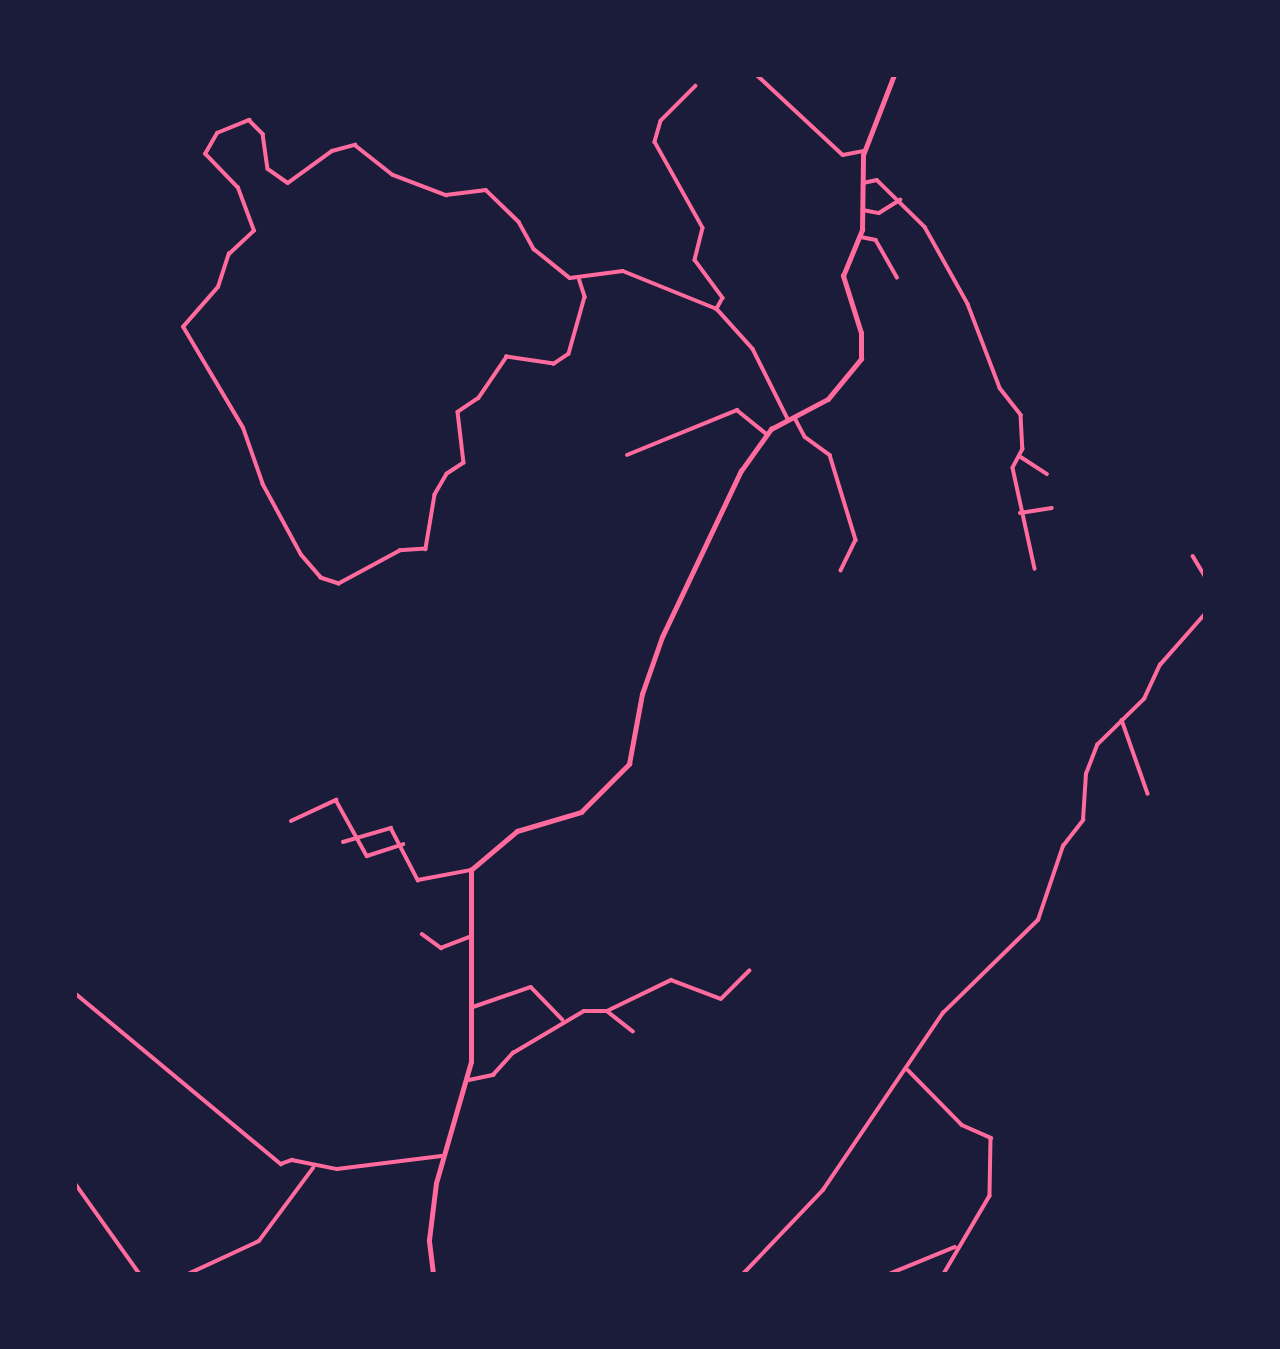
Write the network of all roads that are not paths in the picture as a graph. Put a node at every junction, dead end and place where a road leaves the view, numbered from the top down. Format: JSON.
{"nodes":[{"id":1,"x":757,"y":75,"type":"edge"},
{"id":2,"x":894,"y":75,"type":"edge"},
{"id":3,"x":696,"y":86,"type":"dead end"},
{"id":4,"x":864,"y":150,"type":"junction"},
{"id":5,"x":861,"y":183,"type":"junction"},
{"id":6,"x":900,"y":200,"type":"junction"},
{"id":7,"x":863,"y":210,"type":"junction"},
{"id":8,"x":861,"y":237,"type":"junction"},
{"id":9,"x":897,"y":277,"type":"dead end"},
{"id":10,"x":579,"y":278,"type":"junction"},
{"id":11,"x":717,"y":309,"type":"junction"},
{"id":12,"x":795,"y":418,"type":"junction"},
{"id":13,"x":788,"y":419,"type":"junction"},
{"id":14,"x":767,"y":434,"type":"junction"},
{"id":15,"x":626,"y":456,"type":"dead end"},
{"id":16,"x":1021,"y":457,"type":"junction"},
{"id":17,"x":1047,"y":474,"type":"dead end"},
{"id":18,"x":1052,"y":508,"type":"dead end"},
{"id":19,"x":1020,"y":513,"type":"junction"},
{"id":20,"x":1193,"y":556,"type":"dead end"},
{"id":21,"x":1035,"y":569,"type":"dead end"},
{"id":22,"x":841,"y":571,"type":"dead end"},
{"id":23,"x":1205,"y":576,"type":"edge"},
{"id":24,"x":1205,"y":614,"type":"edge"},
{"id":25,"x":1121,"y":720,"type":"junction"},
{"id":26,"x":1148,"y":794,"type":"dead end"},
{"id":27,"x":291,"y":821,"type":"dead end"},
{"id":28,"x":360,"y":836,"type":"junction"},
{"id":29,"x":343,"y":842,"type":"dead end"},
{"id":30,"x":402,"y":844,"type":"junction"},
{"id":31,"x":471,"y":870,"type":"junction"},
{"id":32,"x":422,"y":934,"type":"dead end"},
{"id":33,"x":473,"y":936,"type":"junction"},
{"id":34,"x":749,"y":971,"type":"dead end"},
{"id":35,"x":75,"y":993,"type":"edge"},
{"id":36,"x":473,"y":1007,"type":"junction"},
{"id":37,"x":607,"y":1011,"type":"junction"},
{"id":38,"x":562,"y":1019,"type":"junction"},
{"id":39,"x":633,"y":1031,"type":"dead end"},
{"id":40,"x":908,"y":1070,"type":"junction"},
{"id":41,"x":469,"y":1080,"type":"junction"},
{"id":42,"x":441,"y":1156,"type":"junction"},
{"id":43,"x":313,"y":1168,"type":"junction"},
{"id":44,"x":75,"y":1183,"type":"edge"},
{"id":45,"x":957,"y":1246,"type":"junction"},
{"id":46,"x":197,"y":1272,"type":"edge"},
{"id":47,"x":140,"y":1274,"type":"edge"},
{"id":48,"x":188,"y":1274,"type":"edge"},
{"id":49,"x":433,"y":1274,"type":"edge"},
{"id":50,"x":743,"y":1274,"type":"edge"},
{"id":51,"x":890,"y":1274,"type":"edge"},
{"id":52,"x":944,"y":1274,"type":"edge"}],
"edges":[{"from":1,"to":4,"type":"street"},
{"from":2,"to":4,"type":"street"},
{"from":3,"to":11,"type":"street"},
{"from":4,"to":5,"type":"street"},
{"from":5,"to":6,"type":"street"},
{"from":5,"to":7,"type":"street"},
{"from":6,"to":7,"type":"street"},
{"from":6,"to":16,"type":"street"},
{"from":7,"to":8,"type":"street"},
{"from":8,"to":9,"type":"street"},
{"from":8,"to":12,"type":"street"},
{"from":10,"to":10,"type":"street"},
{"from":10,"to":11,"type":"street"},
{"from":11,"to":13,"type":"street"},
{"from":12,"to":13,"type":"street"},
{"from":12,"to":22,"type":"street"},
{"from":13,"to":14,"type":"street"},
{"from":14,"to":15,"type":"street"},
{"from":14,"to":31,"type":"street"},
{"from":16,"to":17,"type":"street"},
{"from":16,"to":19,"type":"street"},
{"from":18,"to":19,"type":"street"},
{"from":19,"to":21,"type":"street"},
{"from":20,"to":23,"type":"street"},
{"from":24,"to":25,"type":"street"},
{"from":25,"to":26,"type":"street"},
{"from":25,"to":40,"type":"street"},
{"from":27,"to":28,"type":"street"},
{"from":28,"to":29,"type":"street"},
{"from":28,"to":30,"type":"street"},
{"from":28,"to":30,"type":"street"},
{"from":30,"to":31,"type":"street"},
{"from":31,"to":33,"type":"street"},
{"from":32,"to":33,"type":"street"},
{"from":33,"to":36,"type":"street"},
{"from":34,"to":37,"type":"street"},
{"from":35,"to":43,"type":"street"},
{"from":36,"to":38,"type":"street"},
{"from":36,"to":41,"type":"street"},
{"from":37,"to":38,"type":"street"},
{"from":37,"to":39,"type":"street"},
{"from":38,"to":41,"type":"street"},
{"from":40,"to":45,"type":"street"},
{"from":40,"to":50,"type":"street"},
{"from":41,"to":42,"type":"street"},
{"from":42,"to":43,"type":"street"},
{"from":42,"to":49,"type":"street"},
{"from":43,"to":46,"type":"street"},
{"from":44,"to":47,"type":"street"},
{"from":45,"to":51,"type":"street"},
{"from":45,"to":52,"type":"street"},
{"from":46,"to":48,"type":"street"}]}
